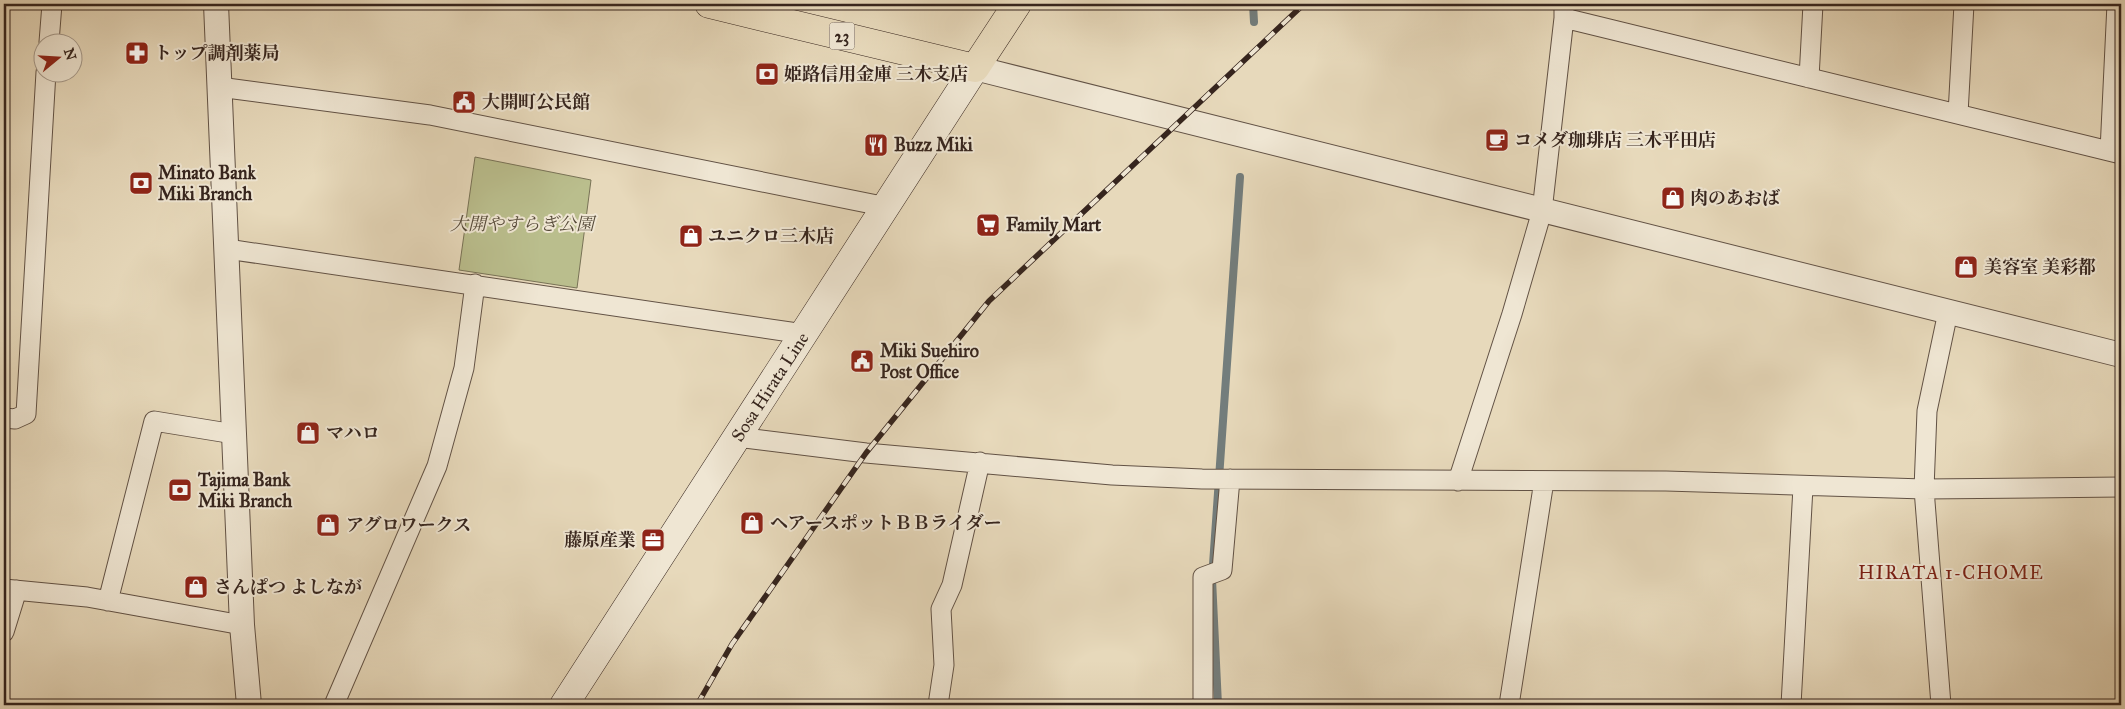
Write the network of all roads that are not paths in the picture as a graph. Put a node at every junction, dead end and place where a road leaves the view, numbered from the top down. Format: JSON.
{"nodes":[{"id":1,"x":52,"y":4,"type":"edge"},
{"id":2,"x":216,"y":4,"type":"edge"},
{"id":3,"x":709,"y":4,"type":"edge"},
{"id":4,"x":1017,"y":4,"type":"edge"},
{"id":5,"x":1813,"y":4,"type":"edge"},
{"id":6,"x":1964,"y":4,"type":"edge"},
{"id":7,"x":2117,"y":4,"type":"edge"},
{"id":8,"x":1564,"y":11,"type":"edge"},
{"id":9,"x":50,"y":32,"type":"edge"},
{"id":10,"x":975,"y":68,"type":"junction"},
{"id":11,"x":1809,"y":78,"type":"junction"},
{"id":12,"x":45,"y":82,"type":"edge"},
{"id":13,"x":219,"y":87,"type":"junction"},
{"id":14,"x":1958,"y":114,"type":"junction"},
{"id":15,"x":2116,"y":152,"type":"edge"},
{"id":16,"x":886,"y":207,"type":"junction"},
{"id":17,"x":1542,"y":211,"type":"junction"},
{"id":18,"x":227,"y":248,"type":"junction"},
{"id":19,"x":475,"y":284,"type":"junction"},
{"id":20,"x":1948,"y":312,"type":"junction"},
{"id":21,"x":804,"y":334,"type":"junction"},
{"id":22,"x":2121,"y":355,"type":"edge"},
{"id":23,"x":4,"y":418,"type":"edge"},
{"id":24,"x":234,"y":434,"type":"junction"},
{"id":25,"x":737,"y":437,"type":"junction"},
{"id":26,"x":980,"y":462,"type":"junction"},
{"id":27,"x":1230,"y":479,"type":"junction"},
{"id":28,"x":1458,"y":481,"type":"junction"},
{"id":29,"x":1544,"y":481,"type":"junction"},
{"id":30,"x":1803,"y":487,"type":"junction"},
{"id":31,"x":2121,"y":487,"type":"edge"},
{"id":32,"x":1924,"y":489,"type":"junction"},
{"id":33,"x":10,"y":590,"type":"edge"},
{"id":34,"x":108,"y":602,"type":"junction"},
{"id":35,"x":242,"y":625,"type":"junction"},
{"id":36,"x":4,"y":632,"type":"edge"},
{"id":37,"x":249,"y":705,"type":"edge"},
{"id":38,"x":334,"y":705,"type":"edge"},
{"id":39,"x":564,"y":705,"type":"edge"},
{"id":40,"x":938,"y":705,"type":"edge"},
{"id":41,"x":1203,"y":705,"type":"edge"},
{"id":42,"x":1509,"y":705,"type":"edge"},
{"id":43,"x":1791,"y":705,"type":"edge"},
{"id":44,"x":1941,"y":705,"type":"edge"}],
"edges":[{"from":1,"to":9,"type":"street"},
{"from":2,"to":13,"type":"street"},
{"from":3,"to":10,"type":"main road","number":"23"},
{"from":4,"to":10,"type":"main road"},
{"from":5,"to":11,"type":"street"},
{"from":6,"to":14,"type":"street"},
{"from":7,"to":15,"type":"street"},
{"from":8,"to":11,"type":"street"},
{"from":8,"to":17,"type":"street"},
{"from":10,"to":16,"type":"main road","name":"Sosa Hirata Line"},
{"from":10,"to":17,"type":"street"},
{"from":11,"to":14,"type":"street"},
{"from":12,"to":23,"type":"street"},
{"from":13,"to":16,"type":"street"},
{"from":13,"to":18,"type":"street"},
{"from":14,"to":15,"type":"street"},
{"from":16,"to":21,"type":"main road","name":"Sosa Hirata Line"},
{"from":17,"to":20,"type":"street"},
{"from":17,"to":28,"type":"street"},
{"from":18,"to":19,"type":"street"},
{"from":18,"to":24,"type":"street"},
{"from":19,"to":21,"type":"street"},
{"from":19,"to":38,"type":"street"},
{"from":20,"to":22,"type":"street"},
{"from":20,"to":32,"type":"street"},
{"from":21,"to":25,"type":"main road","name":"Sosa Hirata Line"},
{"from":24,"to":34,"type":"street"},
{"from":24,"to":35,"type":"street"},
{"from":25,"to":26,"type":"street"},
{"from":25,"to":39,"type":"main road","name":"Sosa Hirata Line"},
{"from":26,"to":27,"type":"street"},
{"from":26,"to":40,"type":"street"},
{"from":27,"to":28,"type":"street"},
{"from":27,"to":41,"type":"street"},
{"from":28,"to":29,"type":"street"},
{"from":29,"to":30,"type":"street"},
{"from":29,"to":42,"type":"street"},
{"from":30,"to":32,"type":"street"},
{"from":30,"to":43,"type":"street"},
{"from":31,"to":32,"type":"street"},
{"from":32,"to":44,"type":"street"},
{"from":33,"to":34,"type":"street"},
{"from":33,"to":36,"type":"street"},
{"from":34,"to":35,"type":"street"},
{"from":35,"to":37,"type":"street"}]}
